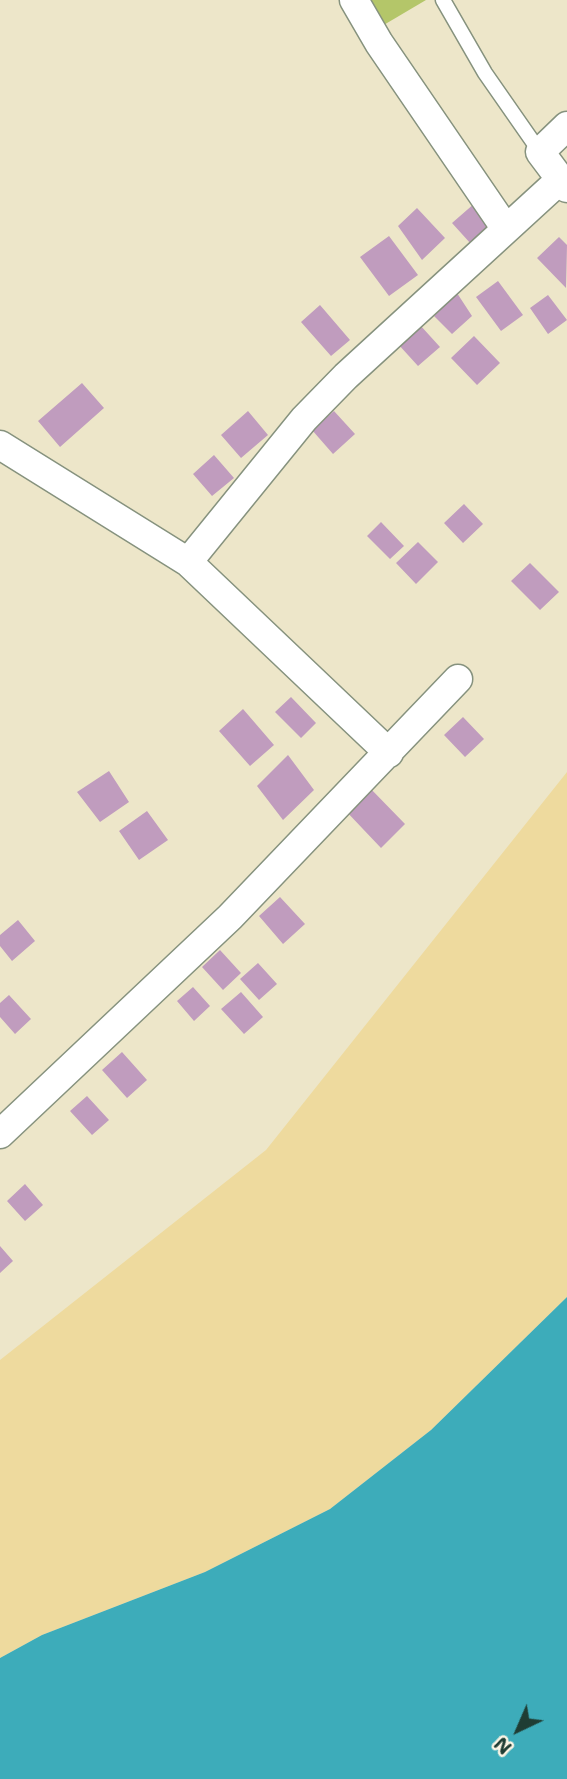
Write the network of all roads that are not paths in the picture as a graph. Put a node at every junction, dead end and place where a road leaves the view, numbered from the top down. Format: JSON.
{"nodes":[{"id":1,"x":354,"y":0,"type":"edge"},
{"id":2,"x":443,"y":0,"type":"edge"},
{"id":3,"x":567,"y":126,"type":"edge"},
{"id":4,"x":540,"y":152,"type":"junction"},
{"id":5,"x":563,"y":184,"type":"edge"},
{"id":6,"x":506,"y":229,"type":"junction"},
{"id":7,"x":0,"y":445,"type":"edge"},
{"id":8,"x":188,"y":562,"type":"junction"},
{"id":9,"x":458,"y":679,"type":"dead end"},
{"id":10,"x":389,"y":753,"type":"junction"},
{"id":11,"x":0,"y":1134,"type":"edge"}],
"edges":[{"from":1,"to":6,"type":"street"},
{"from":2,"to":4,"type":"lane"},
{"from":3,"to":4,"type":"street"},
{"from":4,"to":5,"type":"street"},
{"from":5,"to":6,"type":"street"},
{"from":6,"to":8,"type":"street"},
{"from":7,"to":8,"type":"street"},
{"from":8,"to":10,"type":"street"},
{"from":9,"to":10,"type":"street"},
{"from":10,"to":11,"type":"street"}]}
